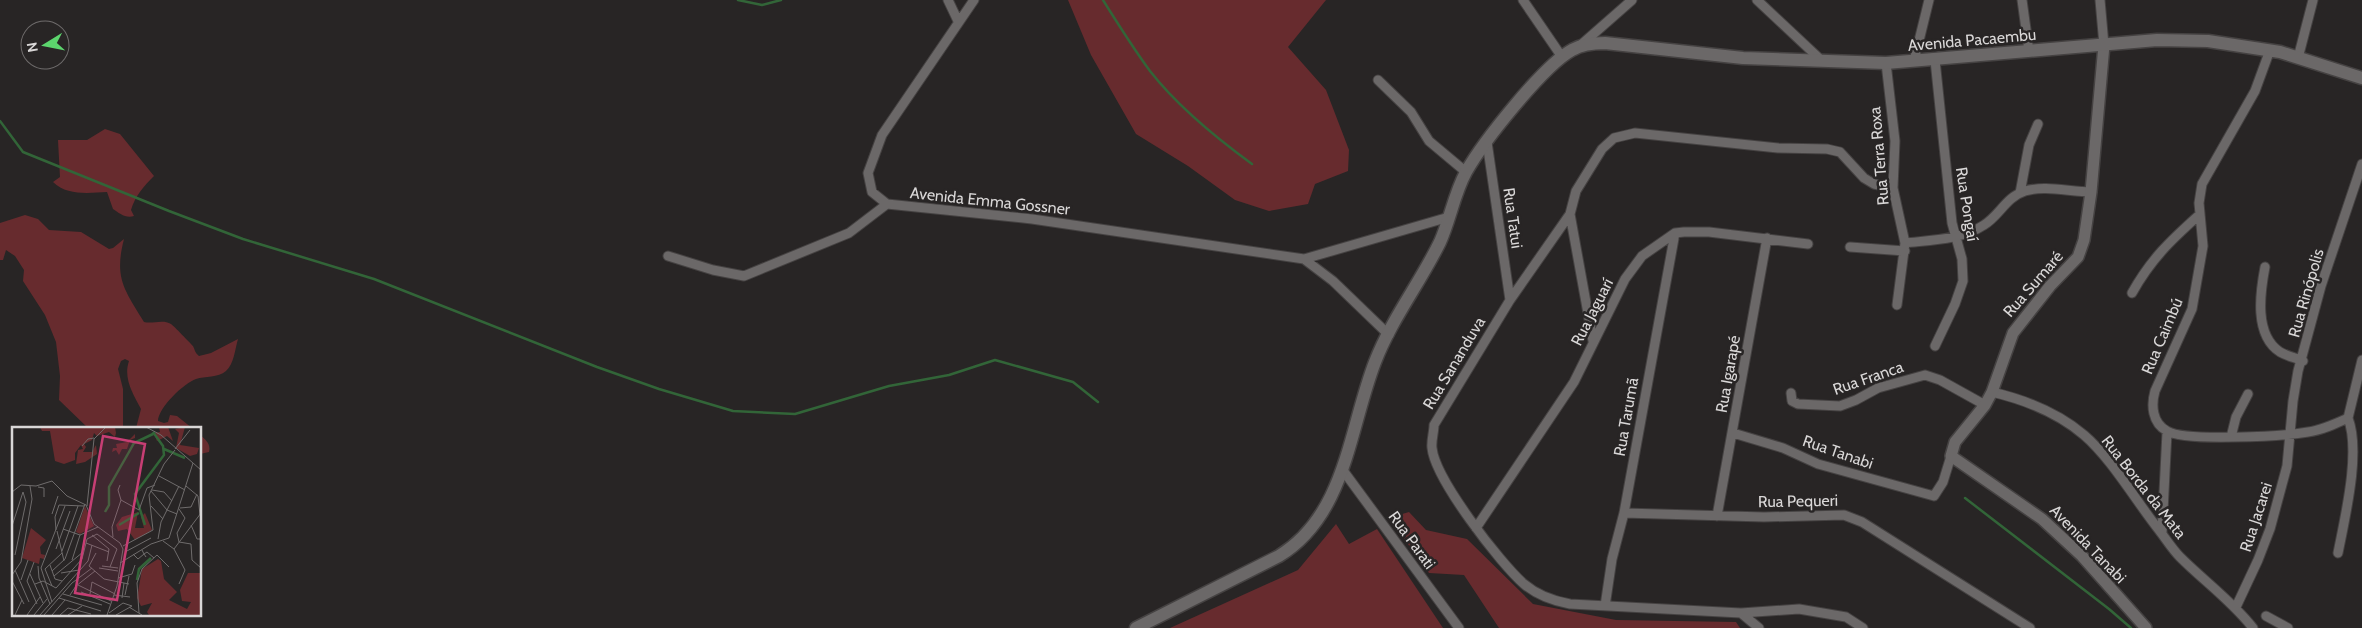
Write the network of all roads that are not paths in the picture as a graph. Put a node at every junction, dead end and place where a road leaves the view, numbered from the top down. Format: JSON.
{"nodes":[{"id":1,"x":948,"y":0,"type":"edge"},
{"id":2,"x":974,"y":0,"type":"edge"},
{"id":3,"x":1523,"y":0,"type":"edge"},
{"id":4,"x":1929,"y":0,"type":"edge"},
{"id":5,"x":2022,"y":0,"type":"edge"},
{"id":6,"x":2100,"y":0,"type":"edge"},
{"id":7,"x":2314,"y":0,"type":"edge"},
{"id":8,"x":1630,"y":1,"type":"edge"},
{"id":9,"x":1763,"y":2,"type":"edge"},
{"id":10,"x":958,"y":22,"type":"junction"},
{"id":11,"x":2104,"y":45,"type":"junction"},
{"id":12,"x":1580,"y":46,"type":"junction"},
{"id":13,"x":2270,"y":50,"type":"junction"},
{"id":14,"x":2029,"y":51,"type":"junction"},
{"id":15,"x":1562,"y":56,"type":"junction"},
{"id":16,"x":2298,"y":58,"type":"junction"},
{"id":17,"x":1821,"y":60,"type":"junction"},
{"id":18,"x":1935,"y":60,"type":"junction"},
{"id":19,"x":1914,"y":62,"type":"junction"},
{"id":20,"x":1886,"y":63,"type":"junction"},
{"id":21,"x":2362,"y":78,"type":"edge"},
{"id":22,"x":1378,"y":80,"type":"dead end"},
{"id":23,"x":2038,"y":124,"type":"dead end"},
{"id":24,"x":1487,"y":142,"type":"junction"},
{"id":25,"x":2362,"y":164,"type":"edge"},
{"id":26,"x":1466,"y":172,"type":"junction"},
{"id":27,"x":1894,"y":188,"type":"junction"},
{"id":28,"x":2091,"y":192,"type":"junction"},
{"id":29,"x":2020,"y":193,"type":"junction"},
{"id":30,"x":887,"y":204,"type":"junction"},
{"id":31,"x":1570,"y":214,"type":"junction"},
{"id":32,"x":2199,"y":215,"type":"junction"},
{"id":33,"x":1449,"y":216,"type":"junction"},
{"id":34,"x":1675,"y":233,"type":"junction"},
{"id":35,"x":1954,"y":237,"type":"junction"},
{"id":36,"x":1767,"y":238,"type":"junction"},
{"id":37,"x":1808,"y":244,"type":"dead end"},
{"id":38,"x":1905,"y":247,"type":"junction"},
{"id":39,"x":1850,"y":248,"type":"dead end"},
{"id":40,"x":668,"y":256,"type":"dead end"},
{"id":41,"x":1304,"y":258,"type":"junction"},
{"id":42,"x":2265,"y":267,"type":"dead end"},
{"id":43,"x":2132,"y":293,"type":"dead end"},
{"id":44,"x":1510,"y":300,"type":"junction"},
{"id":45,"x":1897,"y":305,"type":"dead end"},
{"id":46,"x":1389,"y":335,"type":"junction"},
{"id":47,"x":1593,"y":342,"type":"junction"},
{"id":48,"x":1936,"y":346,"type":"dead end"},
{"id":49,"x":2362,"y":360,"type":"edge"},
{"id":50,"x":2303,"y":361,"type":"junction"},
{"id":51,"x":1992,"y":392,"type":"junction"},
{"id":52,"x":1791,"y":394,"type":"dead end"},
{"id":53,"x":2248,"y":394,"type":"dead end"},
{"id":54,"x":1985,"y":405,"type":"junction"},
{"id":55,"x":2348,"y":418,"type":"junction"},
{"id":56,"x":2167,"y":432,"type":"junction"},
{"id":57,"x":1733,"y":433,"type":"junction"},
{"id":58,"x":2292,"y":433,"type":"junction"},
{"id":59,"x":2232,"y":437,"type":"junction"},
{"id":60,"x":1951,"y":456,"type":"junction"},
{"id":61,"x":1342,"y":469,"type":"junction"},
{"id":62,"x":1934,"y":496,"type":"joint"},
{"id":63,"x":1624,"y":513,"type":"junction"},
{"id":64,"x":1717,"y":516,"type":"junction"},
{"id":65,"x":1476,"y":528,"type":"junction"},
{"id":66,"x":2162,"y":532,"type":"junction"},
{"id":67,"x":2338,"y":553,"type":"dead end"},
{"id":68,"x":1605,"y":606,"type":"junction"},
{"id":69,"x":2236,"y":607,"type":"junction"},
{"id":70,"x":1741,"y":613,"type":"junction"},
{"id":71,"x":2266,"y":616,"type":"dead end"},
{"id":72,"x":2020,"y":625,"type":"edge"},
{"id":73,"x":1136,"y":628,"type":"edge"},
{"id":74,"x":1458,"y":628,"type":"edge"},
{"id":75,"x":1759,"y":628,"type":"edge"},
{"id":76,"x":1863,"y":628,"type":"edge"},
{"id":77,"x":2030,"y":628,"type":"edge"},
{"id":78,"x":2146,"y":628,"type":"edge"},
{"id":79,"x":2253,"y":628,"type":"edge"},
{"id":80,"x":2288,"y":628,"type":"edge"}],
"edges":[{"from":1,"to":10,"type":"street"},
{"from":2,"to":10,"type":"street","name":"Avenida Emma Gossner"},
{"from":3,"to":15,"type":"street"},
{"from":4,"to":19,"type":"street"},
{"from":5,"to":14,"type":"street"},
{"from":6,"to":11,"type":"street"},
{"from":7,"to":16,"type":"street"},
{"from":8,"to":12,"type":"street"},
{"from":9,"to":17,"type":"street"},
{"from":10,"to":30,"type":"street","name":"Avenida Emma Gossner"},
{"from":11,"to":13,"type":"main road","name":"Avenida Pacaembu"},
{"from":11,"to":14,"type":"main road","name":"Avenida Pacaembu"},
{"from":11,"to":28,"type":"street","name":"Rua Sumaré"},
{"from":12,"to":15,"type":"main road"},
{"from":12,"to":17,"type":"main road","name":"Avenida Pacaembu"},
{"from":13,"to":16,"type":"main road","name":"Avenida Pacaembu"},
{"from":13,"to":32,"type":"street","name":"Rua Caimbú"},
{"from":14,"to":18,"type":"main road","name":"Avenida Pacaembu"},
{"from":15,"to":24,"type":"main road"},
{"from":16,"to":21,"type":"main road","name":"Avenida Pacaembu"},
{"from":17,"to":20,"type":"main road","name":"Avenida Pacaembu"},
{"from":18,"to":19,"type":"main road","name":"Avenida Pacaembu"},
{"from":18,"to":35,"type":"street","name":"Rua Pongaí"},
{"from":19,"to":20,"type":"main road","name":"Avenida Pacaembu"},
{"from":20,"to":27,"type":"street","name":"Rua Terra Roxa"},
{"from":22,"to":26,"type":"street"},
{"from":23,"to":29,"type":"street"},
{"from":24,"to":26,"type":"main road"},
{"from":24,"to":44,"type":"street","name":"Rua Tatui"},
{"from":25,"to":50,"type":"street","name":"Rua Rinópolis"},
{"from":26,"to":33,"type":"main road"},
{"from":27,"to":31,"type":"street","name":"Rua Sananduva"},
{"from":27,"to":38,"type":"street","name":"Rua Terra Roxa"},
{"from":28,"to":29,"type":"street"},
{"from":28,"to":51,"type":"street","name":"Rua Sumaré"},
{"from":29,"to":35,"type":"street"},
{"from":30,"to":40,"type":"street"},
{"from":30,"to":41,"type":"street","name":"Avenida Emma Gossner"},
{"from":31,"to":44,"type":"street","name":"Rua Sananduva"},
{"from":31,"to":47,"type":"street"},
{"from":32,"to":43,"type":"street"},
{"from":32,"to":56,"type":"street","name":"Rua Caimbú"},
{"from":33,"to":41,"type":"street","name":"Avenida Emma Gossner"},
{"from":33,"to":46,"type":"main road"},
{"from":34,"to":36,"type":"street"},
{"from":34,"to":47,"type":"street","name":"Rua Jaguarí"},
{"from":34,"to":63,"type":"street","name":"Rua Tarumã"},
{"from":35,"to":38,"type":"street"},
{"from":35,"to":48,"type":"street","name":"Rua Pongaí"},
{"from":36,"to":37,"type":"street"},
{"from":36,"to":57,"type":"street","name":"Rua Igarapé"},
{"from":38,"to":39,"type":"street"},
{"from":38,"to":45,"type":"street","name":"Rua Terra Roxa"},
{"from":41,"to":46,"type":"street"},
{"from":42,"to":50,"type":"street"},
{"from":44,"to":65,"type":"street","name":"Rua Sananduva"},
{"from":46,"to":61,"type":"main road"},
{"from":47,"to":65,"type":"street","name":"Rua Jaguarí"},
{"from":49,"to":55,"type":"street"},
{"from":50,"to":58,"type":"street","name":"Rua Rinópolis"},
{"from":51,"to":54,"type":"street","name":"Rua Sumaré"},
{"from":51,"to":66,"type":"street","name":"Rua Borda da Mata"},
{"from":52,"to":54,"type":"street","name":"Rua Franca"},
{"from":53,"to":59,"type":"street"},
{"from":54,"to":60,"type":"street","name":"Rua Sumaré"},
{"from":55,"to":58,"type":"street"},
{"from":55,"to":67,"type":"street"},
{"from":56,"to":59,"type":"street"},
{"from":56,"to":66,"type":"street"},
{"from":57,"to":62,"type":"street","name":"Rua Tanabi"},
{"from":57,"to":64,"type":"street","name":"Rua Igarapé"},
{"from":58,"to":59,"type":"street"},
{"from":58,"to":69,"type":"street","name":"Rua Jacarei"},
{"from":60,"to":62,"type":"street","name":"Rua Sumaré"},
{"from":60,"to":78,"type":"street","name":"Avenida Tanabi"},
{"from":61,"to":73,"type":"main road"},
{"from":61,"to":74,"type":"street","name":"Rua Parati"},
{"from":63,"to":64,"type":"street","name":"Rua Pequeri"},
{"from":63,"to":68,"type":"street","name":"Rua Tarumã"},
{"from":64,"to":72,"type":"street","name":"Rua Pequeri"},
{"from":65,"to":68,"type":"street","name":"Rua Sananduva"},
{"from":66,"to":69,"type":"street","name":"Rua Borda da Mata"},
{"from":68,"to":70,"type":"street","name":"Rua Sananduva"},
{"from":69,"to":79,"type":"street","name":"Rua Borda da Mata"},
{"from":70,"to":75,"type":"street"},
{"from":70,"to":76,"type":"street","name":"Rua Sananduva"},
{"from":71,"to":80,"type":"street"},
{"from":72,"to":77,"type":"street","name":"Rua Pequeri"}]}
